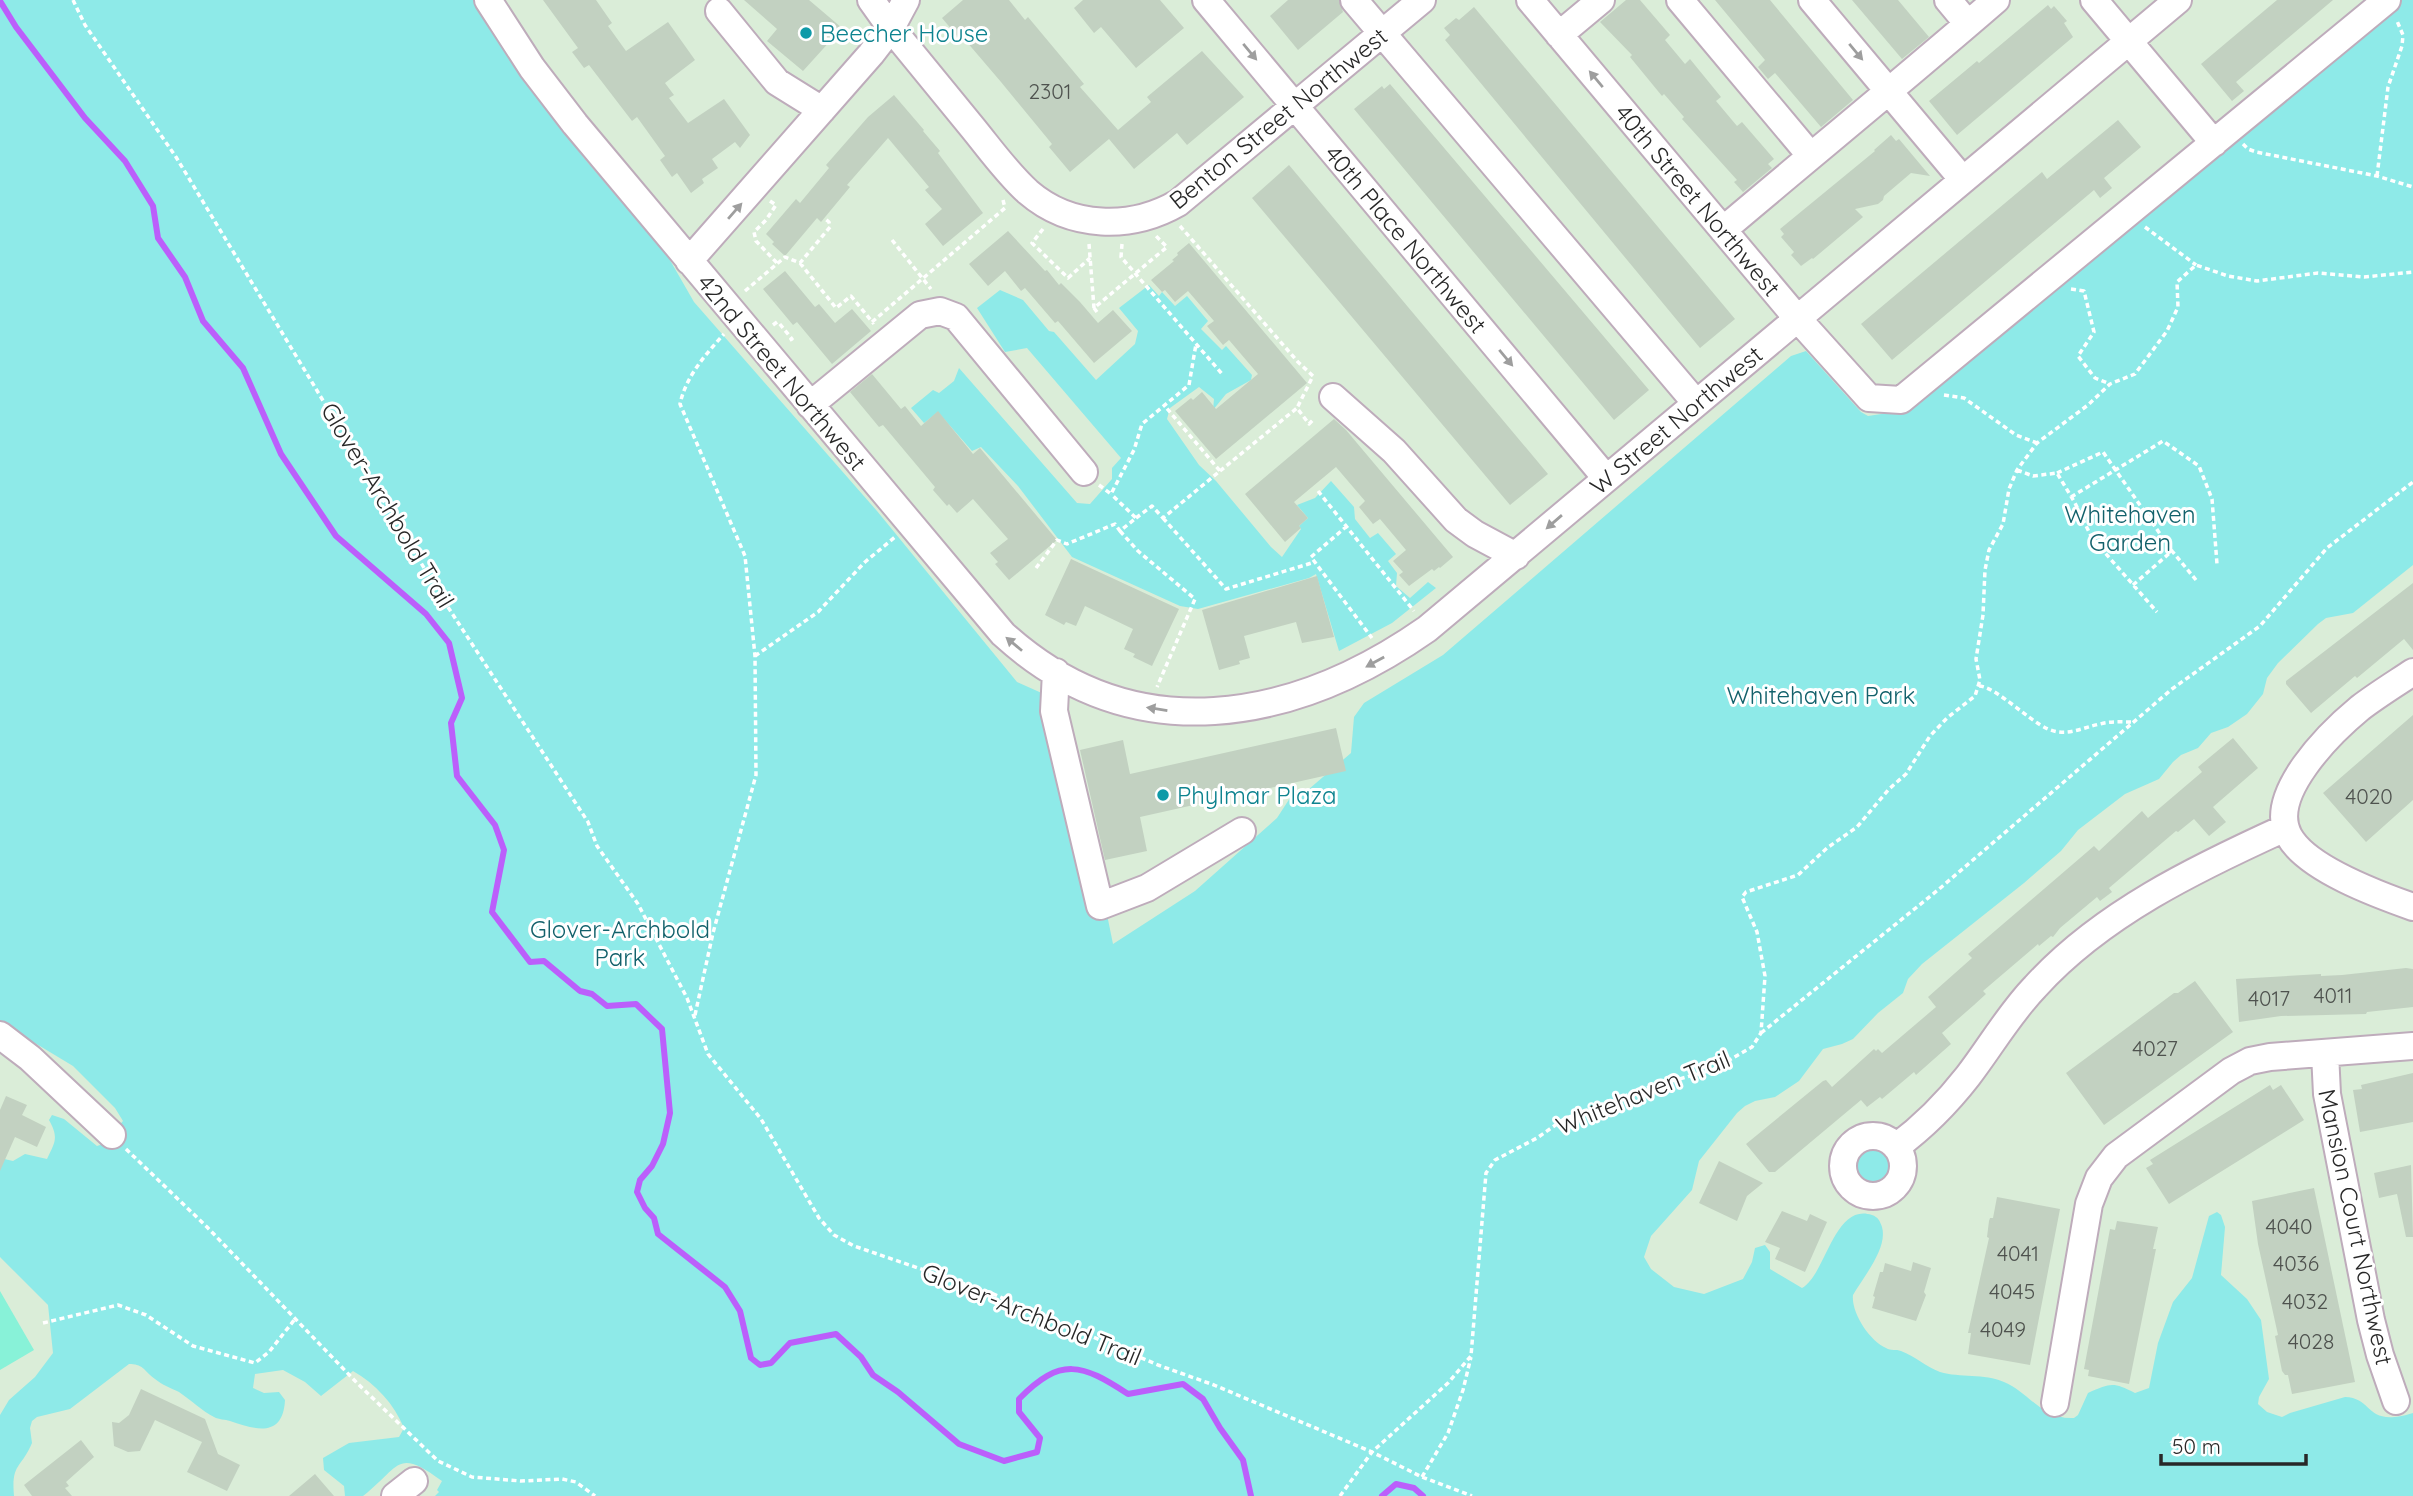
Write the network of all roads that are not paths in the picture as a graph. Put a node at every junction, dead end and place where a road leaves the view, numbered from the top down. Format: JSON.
{"nodes":[{"id":1,"x":871,"y":0,"type":"edge"},
{"id":2,"x":906,"y":0,"type":"edge"},
{"id":3,"x":1206,"y":0,"type":"edge"},
{"id":4,"x":1354,"y":0,"type":"edge"},
{"id":5,"x":1422,"y":0,"type":"edge"},
{"id":6,"x":1530,"y":0,"type":"edge"},
{"id":7,"x":1601,"y":0,"type":"edge"},
{"id":8,"x":1680,"y":0,"type":"edge"},
{"id":9,"x":1812,"y":0,"type":"edge"},
{"id":10,"x":1948,"y":0,"type":"edge"},
{"id":11,"x":1996,"y":0,"type":"edge"},
{"id":12,"x":2095,"y":0,"type":"edge"},
{"id":13,"x":2178,"y":0,"type":"edge"},
{"id":14,"x":491,"y":1,"type":"edge"},
{"id":15,"x":2386,"y":1,"type":"edge"},
{"id":16,"x":719,"y":11,"type":"dead end"},
{"id":17,"x":1968,"y":24,"type":"junction"},
{"id":18,"x":891,"y":27,"type":"junction"},
{"id":19,"x":1382,"y":33,"type":"junction"},
{"id":20,"x":1559,"y":35,"type":"junction"},
{"id":21,"x":2129,"y":41,"type":"junction"},
{"id":22,"x":1890,"y":92,"type":"junction"},
{"id":23,"x":1295,"y":107,"type":"junction"},
{"id":24,"x":822,"y":110,"type":"junction"},
{"id":25,"x":2214,"y":143,"type":"junction"},
{"id":26,"x":1810,"y":155,"type":"junction"},
{"id":27,"x":1963,"y":180,"type":"junction"},
{"id":28,"x":1723,"y":230,"type":"junction"},
{"id":29,"x":689,"y":261,"type":"junction"},
{"id":30,"x":1797,"y":318,"type":"junction"},
{"id":31,"x":1333,"y":397,"type":"dead end"},
{"id":32,"x":1696,"y":403,"type":"junction"},
{"id":33,"x":810,"y":405,"type":"junction"},
{"id":34,"x":1084,"y":472,"type":"road end"},
{"id":35,"x":1606,"y":478,"type":"junction"},
{"id":36,"x":1516,"y":556,"type":"junction"},
{"id":37,"x":1056,"y":672,"type":"junction"},
{"id":38,"x":2413,"y":672,"type":"edge"},
{"id":39,"x":1117,"y":700,"type":"joint"},
{"id":40,"x":2285,"y":828,"type":"junction"},
{"id":41,"x":1242,"y":831,"type":"dead end"},
{"id":42,"x":2413,"y":907,"type":"edge"},
{"id":43,"x":0,"y":1035,"type":"edge"},
{"id":44,"x":2413,"y":1046,"type":"edge"},
{"id":45,"x":2325,"y":1053,"type":"junction"},
{"id":46,"x":112,"y":1135,"type":"road end"},
{"id":47,"x":1896,"y":1147,"type":"dead end"},
{"id":48,"x":2396,"y":1401,"type":"dead end"},
{"id":49,"x":2055,"y":1404,"type":"dead end"}],
"edges":[{"from":1,"to":18,"type":"street","name":"Benton Street Northwest"},
{"from":2,"to":18,"type":"street"},
{"from":3,"to":23,"type":"street","name":"40th Place Northwest","one_way":true},
{"from":4,"to":19,"type":"street"},
{"from":5,"to":19,"type":"street","name":"Benton Street Northwest"},
{"from":6,"to":20,"type":"street","name":"40th Street Northwest"},
{"from":7,"to":20,"type":"street"},
{"from":8,"to":26,"type":"street"},
{"from":9,"to":22,"type":"street","one_way":true},
{"from":10,"to":17,"type":"street"},
{"from":11,"to":17,"type":"street"},
{"from":12,"to":21,"type":"street"},
{"from":13,"to":21,"type":"street","name":"W Street Northwest"},
{"from":14,"to":29,"type":"street","name":"42nd Street Northwest"},
{"from":15,"to":25,"type":"street"},
{"from":16,"to":24,"type":"street"},
{"from":17,"to":22,"type":"street"},
{"from":18,"to":23,"type":"street","name":"Benton Street Northwest"},
{"from":18,"to":24,"type":"street"},
{"from":19,"to":23,"type":"street","name":"Benton Street Northwest"},
{"from":19,"to":32,"type":"street"},
{"from":28,"to":20,"type":"street","name":"40th Street Northwest","one_way":true},
{"from":21,"to":25,"type":"street"},
{"from":21,"to":27,"type":"street","name":"W Street Northwest"},
{"from":22,"to":26,"type":"street"},
{"from":22,"to":27,"type":"street"},
{"from":23,"to":35,"type":"street","name":"40th Place Northwest","one_way":true},
{"from":29,"to":24,"type":"street","one_way":true},
{"from":25,"to":30,"type":"street","name":"40th Street Northwest"},
{"from":26,"to":28,"type":"street"},
{"from":27,"to":30,"type":"street","name":"W Street Northwest"},
{"from":28,"to":30,"type":"street","name":"40th Street Northwest"},
{"from":29,"to":33,"type":"street","name":"42nd Street Northwest"},
{"from":30,"to":32,"type":"street","name":"W Street Northwest"},
{"from":31,"to":36,"type":"street"},
{"from":32,"to":35,"type":"street","name":"W Street Northwest"},
{"from":33,"to":34,"type":"street"},
{"from":37,"to":33,"type":"street","name":"42nd Street Northwest","one_way":true},
{"from":35,"to":36,"type":"street","name":"W Street Northwest","one_way":true},
{"from":36,"to":39,"type":"street","name":"W Street Northwest","one_way":true},
{"from":37,"to":39,"type":"street","name":"42nd Street Northwest"},
{"from":37,"to":41,"type":"street"},
{"from":38,"to":40,"type":"street"},
{"from":40,"to":42,"type":"street"},
{"from":40,"to":47,"type":"street"},
{"from":43,"to":46,"type":"street"},
{"from":44,"to":45,"type":"street"},
{"from":45,"to":48,"type":"street","name":"Mansion Court Northwest"},
{"from":45,"to":49,"type":"street"}]}
